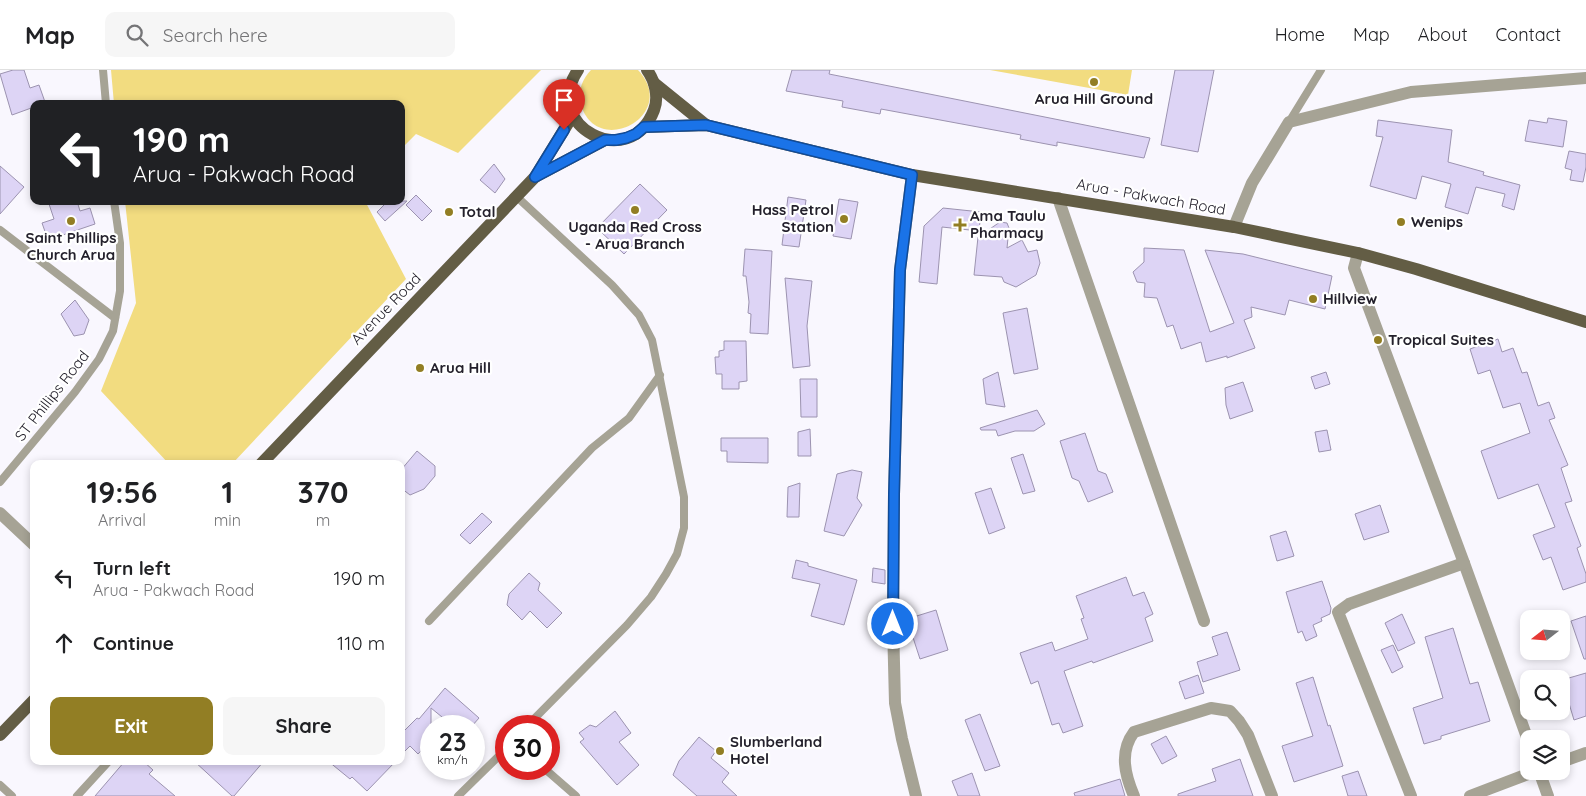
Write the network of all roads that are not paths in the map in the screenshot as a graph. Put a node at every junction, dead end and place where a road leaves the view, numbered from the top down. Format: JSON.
{"nodes":[{"id":1,"x":103,"y":70,"type":"edge"},
{"id":2,"x":578,"y":70,"type":"edge"},
{"id":3,"x":647,"y":70,"type":"edge"},
{"id":4,"x":1321,"y":70,"type":"edge"},
{"id":5,"x":1586,"y":78,"type":"edge"},
{"id":6,"x":654,"y":84,"type":"junction"},
{"id":7,"x":106,"y":100,"type":"edge"},
{"id":8,"x":573,"y":115,"type":"junction"},
{"id":9,"x":1289,"y":122,"type":"junction"},
{"id":10,"x":706,"y":125,"type":"junction"},
{"id":11,"x":644,"y":127,"type":"junction"},
{"id":12,"x":605,"y":140,"type":"junction"},
{"id":13,"x":912,"y":175,"type":"junction"},
{"id":14,"x":535,"y":177,"type":"junction"},
{"id":15,"x":517,"y":196,"type":"junction"},
{"id":16,"x":1058,"y":198,"type":"junction"},
{"id":17,"x":114,"y":205,"type":"edge"},
{"id":18,"x":1234,"y":228,"type":"junction"},
{"id":19,"x":0,"y":230,"type":"edge"},
{"id":20,"x":1358,"y":253,"type":"junction"},
{"id":21,"x":115,"y":318,"type":"junction"},
{"id":22,"x":1586,"y":322,"type":"edge"},
{"id":23,"x":660,"y":375,"type":"junction"},
{"id":24,"x":264,"y":460,"type":"edge"},
{"id":25,"x":0,"y":482,"type":"edge"},
{"id":26,"x":0,"y":513,"type":"edge"},
{"id":27,"x":30,"y":541,"type":"edge"},
{"id":28,"x":1464,"y":563,"type":"junction"},
{"id":29,"x":429,"y":621,"type":"dead end"},
{"id":30,"x":1204,"y":621,"type":"dead end"},
{"id":31,"x":30,"y":704,"type":"edge"},
{"id":32,"x":538,"y":715,"type":"edge"},
{"id":33,"x":1524,"y":730,"type":"edge"},
{"id":34,"x":0,"y":735,"type":"edge"},
{"id":35,"x":1586,"y":753,"type":"edge"},
{"id":36,"x":1570,"y":759,"type":"edge"},
{"id":37,"x":495,"y":760,"type":"edge"},
{"id":38,"x":105,"y":765,"type":"edge"},
{"id":39,"x":1520,"y":778,"type":"edge"},
{"id":40,"x":558,"y":780,"type":"edge"},
{"id":41,"x":1542,"y":780,"type":"edge"},
{"id":42,"x":0,"y":785,"type":"edge"},
{"id":43,"x":12,"y":796,"type":"edge"},
{"id":44,"x":77,"y":796,"type":"edge"},
{"id":45,"x":458,"y":796,"type":"edge"},
{"id":46,"x":576,"y":796,"type":"edge"},
{"id":47,"x":916,"y":796,"type":"edge"},
{"id":48,"x":1134,"y":796,"type":"edge"},
{"id":49,"x":1272,"y":796,"type":"edge"},
{"id":50,"x":1411,"y":796,"type":"edge"},
{"id":51,"x":1470,"y":796,"type":"edge"},
{"id":52,"x":1548,"y":796,"type":"edge"}],
"edges":[{"from":1,"to":7,"type":"lane"},
{"from":2,"to":8,"type":"main road"},
{"from":3,"to":6,"type":"main road"},
{"from":4,"to":9,"type":"lane"},
{"from":5,"to":9,"type":"street"},
{"from":6,"to":10,"type":"main road","name":"Arua - Pakwach Road"},
{"from":6,"to":11,"type":"main road"},
{"from":8,"to":12,"type":"main road"},
{"from":8,"to":14,"type":"main road","name":"Avenue Road"},
{"from":9,"to":18,"type":"street"},
{"from":10,"to":11,"type":"main road","name":"Arua - Pakwach Road"},
{"from":10,"to":13,"type":"main road","name":"Arua - Pakwach Road"},
{"from":11,"to":12,"type":"main road","name":"Avenue Road"},
{"from":12,"to":14,"type":"main road","name":"Avenue Road"},
{"from":13,"to":16,"type":"main road","name":"Arua - Pakwach Road"},
{"from":13,"to":47,"type":"street"},
{"from":14,"to":15,"type":"main road","name":"Avenue Road"},
{"from":15,"to":23,"type":"lane"},
{"from":15,"to":24,"type":"main road","name":"Avenue Road"},
{"from":16,"to":18,"type":"main road","name":"Arua - Pakwach Road"},
{"from":16,"to":30,"type":"street"},
{"from":17,"to":21,"type":"lane","name":"ST Phillips Road"},
{"from":18,"to":20,"type":"main road","name":"Arua - Pakwach Road"},
{"from":19,"to":21,"type":"lane"},
{"from":20,"to":22,"type":"main road","name":"Arua - Pakwach Road"},
{"from":20,"to":28,"type":"street"},
{"from":21,"to":25,"type":"lane","name":"ST Phillips Road"},
{"from":23,"to":29,"type":"lane"},
{"from":23,"to":32,"type":"lane"},
{"from":26,"to":27,"type":"street"},
{"from":28,"to":33,"type":"street"},
{"from":28,"to":50,"type":"street"},
{"from":31,"to":34,"type":"main road"},
{"from":35,"to":36,"type":"street"},
{"from":37,"to":45,"type":"lane"},
{"from":38,"to":44,"type":"lane"},
{"from":39,"to":51,"type":"street"},
{"from":40,"to":46,"type":"lane"},
{"from":41,"to":52,"type":"street"},
{"from":42,"to":43,"type":"lane"},
{"from":48,"to":49,"type":"street"}]}
